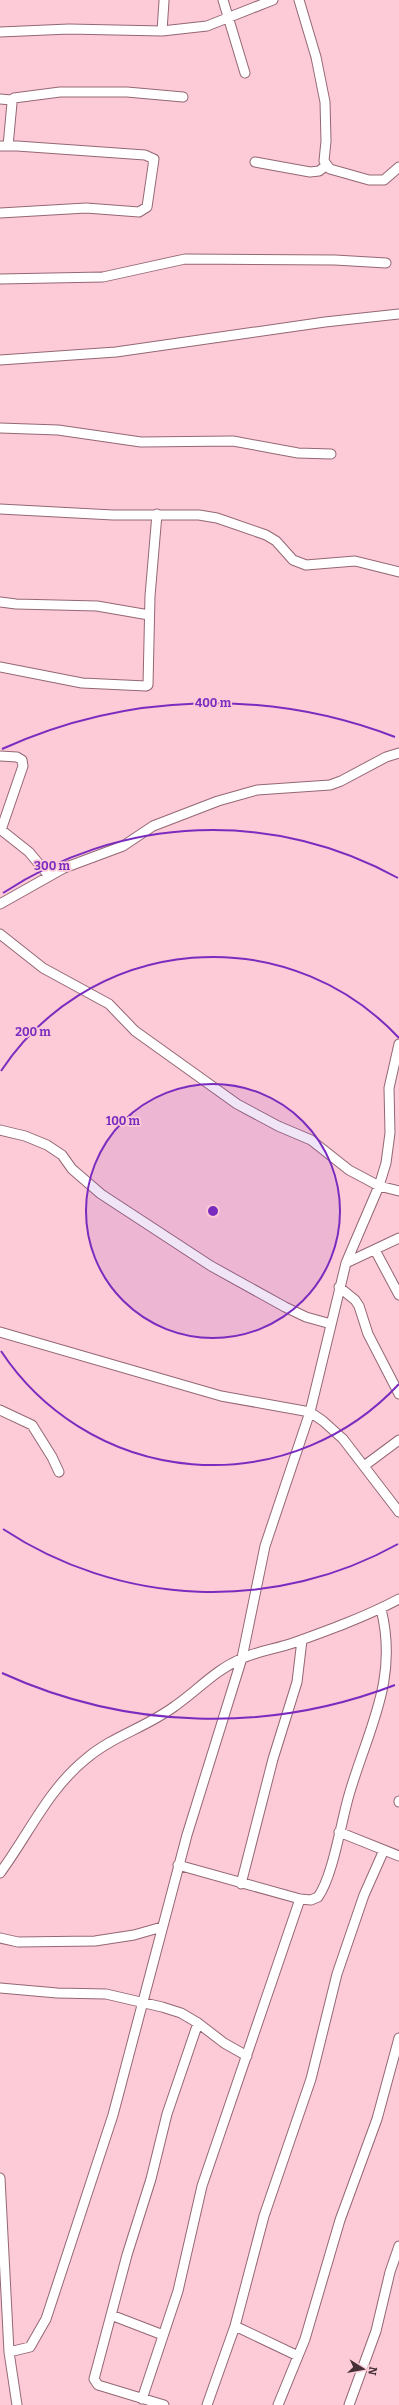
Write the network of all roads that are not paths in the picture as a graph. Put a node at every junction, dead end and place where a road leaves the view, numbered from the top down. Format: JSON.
{"nodes":[{"id":1,"x":223,"y":0,"type":"edge"},
{"id":2,"x":273,"y":0,"type":"edge"},
{"id":3,"x":299,"y":0,"type":"edge"},
{"id":4,"x":164,"y":1,"type":"dead end"},
{"id":5,"x":228,"y":19,"type":"junction"},
{"id":6,"x":162,"y":31,"type":"junction"},
{"id":7,"x":0,"y":32,"type":"edge"},
{"id":8,"x":245,"y":73,"type":"dead end"},
{"id":9,"x":183,"y":96,"type":"dead end"},
{"id":10,"x":0,"y":99,"type":"edge"},
{"id":11,"x":11,"y":100,"type":"junction"},
{"id":12,"x":4,"y":146,"type":"edge"},
{"id":13,"x":255,"y":162,"type":"dead end"},
{"id":14,"x":326,"y":165,"type":"junction"},
{"id":15,"x":399,"y":167,"type":"edge"},
{"id":16,"x":0,"y":213,"type":"edge"},
{"id":17,"x":386,"y":263,"type":"dead end"},
{"id":18,"x":0,"y":279,"type":"edge"},
{"id":19,"x":399,"y":314,"type":"edge"},
{"id":20,"x":0,"y":360,"type":"edge"},
{"id":21,"x":0,"y":428,"type":"edge"},
{"id":22,"x":331,"y":454,"type":"dead end"},
{"id":23,"x":0,"y":509,"type":"edge"},
{"id":24,"x":156,"y":514,"type":"junction"},
{"id":25,"x":399,"y":572,"type":"edge"},
{"id":26,"x":0,"y":602,"type":"edge"},
{"id":27,"x":149,"y":615,"type":"junction"},
{"id":28,"x":0,"y":667,"type":"edge"},
{"id":29,"x":399,"y":753,"type":"edge"},
{"id":30,"x":0,"y":756,"type":"edge"},
{"id":31,"x":1,"y":829,"type":"edge"},
{"id":32,"x":49,"y":876,"type":"junction"},
{"id":33,"x":0,"y":904,"type":"edge"},
{"id":34,"x":0,"y":934,"type":"edge"},
{"id":35,"x":399,"y":1046,"type":"edge"},
{"id":36,"x":0,"y":1130,"type":"edge"},
{"id":37,"x":379,"y":1186,"type":"junction"},
{"id":38,"x":399,"y":1191,"type":"edge"},
{"id":39,"x":399,"y":1238,"type":"edge"},
{"id":40,"x":375,"y":1250,"type":"junction"},
{"id":41,"x":346,"y":1263,"type":"junction"},
{"id":42,"x":339,"y":1287,"type":"junction"},
{"id":43,"x":399,"y":1294,"type":"edge"},
{"id":44,"x":331,"y":1324,"type":"junction"},
{"id":45,"x":0,"y":1332,"type":"edge"},
{"id":46,"x":399,"y":1394,"type":"edge"},
{"id":47,"x":0,"y":1410,"type":"edge"},
{"id":48,"x":310,"y":1412,"type":"junction"},
{"id":49,"x":399,"y":1440,"type":"edge"},
{"id":50,"x":364,"y":1466,"type":"junction"},
{"id":51,"x":59,"y":1472,"type":"dead end"},
{"id":52,"x":399,"y":1512,"type":"edge"},
{"id":53,"x":399,"y":1599,"type":"edge"},
{"id":54,"x":381,"y":1609,"type":"junction"},
{"id":55,"x":302,"y":1640,"type":"junction"},
{"id":56,"x":242,"y":1658,"type":"junction"},
{"id":57,"x":339,"y":1832,"type":"junction"},
{"id":58,"x":384,"y":1850,"type":"junction"},
{"id":59,"x":399,"y":1856,"type":"edge"},
{"id":60,"x":178,"y":1866,"type":"junction"},
{"id":61,"x":0,"y":1873,"type":"edge"},
{"id":62,"x":241,"y":1884,"type":"junction"},
{"id":63,"x":300,"y":1899,"type":"junction"},
{"id":64,"x":162,"y":1927,"type":"junction"},
{"id":65,"x":0,"y":1938,"type":"edge"},
{"id":66,"x":0,"y":1988,"type":"edge"},
{"id":67,"x":143,"y":2003,"type":"junction"},
{"id":68,"x":198,"y":2023,"type":"junction"},
{"id":69,"x":399,"y":2038,"type":"edge"},
{"id":70,"x":247,"y":2056,"type":"junction"},
{"id":71,"x":0,"y":2178,"type":"edge"},
{"id":72,"x":2,"y":2232,"type":"edge"},
{"id":73,"x":399,"y":2246,"type":"edge"},
{"id":74,"x":111,"y":2315,"type":"junction"},
{"id":75,"x":235,"y":2326,"type":"junction"},
{"id":76,"x":163,"y":2335,"type":"junction"},
{"id":77,"x":9,"y":2352,"type":"junction"},
{"id":78,"x":298,"y":2356,"type":"junction"},
{"id":79,"x":142,"y":2399,"type":"junction"},
{"id":80,"x":17,"y":2405,"type":"edge"},
{"id":81,"x":164,"y":2405,"type":"edge"},
{"id":82,"x":207,"y":2405,"type":"edge"},
{"id":83,"x":278,"y":2405,"type":"edge"},
{"id":84,"x":349,"y":2405,"type":"edge"}],
"edges":[{"from":1,"to":5,"type":"street"},
{"from":2,"to":5,"type":"street"},
{"from":3,"to":14,"type":"street"},
{"from":4,"to":6,"type":"street"},
{"from":5,"to":6,"type":"street"},
{"from":5,"to":8,"type":"street"},
{"from":6,"to":7,"type":"street"},
{"from":9,"to":11,"type":"street"},
{"from":10,"to":11,"type":"street"},
{"from":11,"to":12,"type":"street"},
{"from":12,"to":16,"type":"street"},
{"from":13,"to":14,"type":"street"},
{"from":14,"to":15,"type":"street"},
{"from":17,"to":18,"type":"street"},
{"from":19,"to":20,"type":"street"},
{"from":21,"to":22,"type":"street"},
{"from":23,"to":24,"type":"street"},
{"from":24,"to":25,"type":"street"},
{"from":24,"to":27,"type":"street"},
{"from":26,"to":27,"type":"street"},
{"from":27,"to":28,"type":"street"},
{"from":29,"to":32,"type":"street"},
{"from":30,"to":31,"type":"street"},
{"from":31,"to":32,"type":"street"},
{"from":32,"to":33,"type":"street"},
{"from":34,"to":37,"type":"street"},
{"from":35,"to":37,"type":"street"},
{"from":36,"to":44,"type":"street"},
{"from":37,"to":38,"type":"street"},
{"from":37,"to":41,"type":"street"},
{"from":39,"to":40,"type":"street"},
{"from":40,"to":41,"type":"street"},
{"from":40,"to":43,"type":"street"},
{"from":41,"to":42,"type":"street"},
{"from":42,"to":44,"type":"street"},
{"from":42,"to":46,"type":"street"},
{"from":44,"to":48,"type":"street"},
{"from":45,"to":48,"type":"street"},
{"from":47,"to":51,"type":"street"},
{"from":48,"to":50,"type":"street"},
{"from":48,"to":56,"type":"street"},
{"from":49,"to":50,"type":"street"},
{"from":50,"to":52,"type":"street"},
{"from":53,"to":54,"type":"street"},
{"from":54,"to":55,"type":"street"},
{"from":54,"to":57,"type":"street"},
{"from":55,"to":56,"type":"street"},
{"from":55,"to":62,"type":"street"},
{"from":56,"to":60,"type":"street"},
{"from":56,"to":61,"type":"street"},
{"from":57,"to":58,"type":"street"},
{"from":57,"to":63,"type":"street"},
{"from":58,"to":59,"type":"street"},
{"from":58,"to":75,"type":"street"},
{"from":60,"to":62,"type":"street"},
{"from":60,"to":64,"type":"street"},
{"from":62,"to":63,"type":"street"},
{"from":63,"to":70,"type":"street"},
{"from":64,"to":65,"type":"street"},
{"from":64,"to":67,"type":"street"},
{"from":66,"to":67,"type":"street"},
{"from":67,"to":68,"type":"street"},
{"from":67,"to":77,"type":"street"},
{"from":68,"to":70,"type":"street"},
{"from":68,"to":74,"type":"street"},
{"from":69,"to":78,"type":"street"},
{"from":70,"to":76,"type":"street"},
{"from":71,"to":72,"type":"street"},
{"from":72,"to":77,"type":"street"},
{"from":73,"to":84,"type":"street"},
{"from":74,"to":76,"type":"street"},
{"from":74,"to":79,"type":"street"},
{"from":75,"to":78,"type":"street"},
{"from":75,"to":82,"type":"street"},
{"from":76,"to":79,"type":"street"},
{"from":77,"to":80,"type":"street"},
{"from":78,"to":83,"type":"street"},
{"from":79,"to":81,"type":"street"}]}
